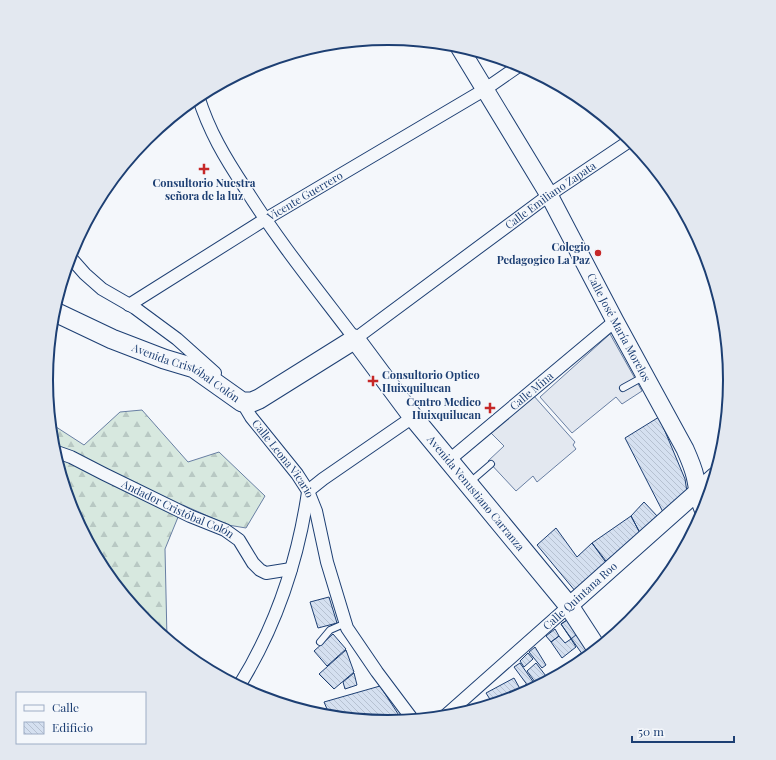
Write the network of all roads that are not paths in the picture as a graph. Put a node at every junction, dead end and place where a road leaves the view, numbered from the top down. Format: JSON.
{"nodes":[{"id":1,"x":463,"y":53,"type":"edge"},
{"id":2,"x":513,"y":70,"type":"edge"},
{"id":3,"x":484,"y":90,"type":"junction"},
{"id":4,"x":200,"y":103,"type":"edge"},
{"id":5,"x":626,"y":144,"type":"edge"},
{"id":6,"x":549,"y":195,"type":"junction"},
{"id":7,"x":264,"y":220,"type":"junction"},
{"id":8,"x":75,"y":263,"type":"edge"},
{"id":9,"x":129,"y":305,"type":"junction"},
{"id":10,"x":59,"y":314,"type":"edge"},
{"id":11,"x":614,"y":322,"type":"junction"},
{"id":12,"x":355,"y":338,"type":"junction"},
{"id":13,"x":645,"y":376,"type":"junction"},
{"id":14,"x":624,"y":388,"type":"dead end"},
{"id":15,"x":242,"y":402,"type":"junction"},
{"id":16,"x":413,"y":417,"type":"junction"},
{"id":17,"x":61,"y":453,"type":"edge"},
{"id":18,"x":448,"y":461,"type":"junction"},
{"id":19,"x":491,"y":464,"type":"dead end"},
{"id":20,"x":467,"y":484,"type":"junction"},
{"id":21,"x":706,"y":484,"type":"edge"},
{"id":22,"x":308,"y":491,"type":"junction"},
{"id":23,"x":698,"y":491,"type":"junction"},
{"id":24,"x":700,"y":501,"type":"edge"},
{"id":25,"x":291,"y":569,"type":"junction"},
{"id":26,"x":569,"y":606,"type":"junction"},
{"id":27,"x":346,"y":623,"type":"junction"},
{"id":28,"x":320,"y":642,"type":"dead end"},
{"id":29,"x":594,"y":644,"type":"edge"},
{"id":30,"x":242,"y":681,"type":"edge"},
{"id":31,"x":453,"y":709,"type":"edge"},
{"id":32,"x":409,"y":714,"type":"edge"}],
"edges":[{"from":1,"to":3,"type":"main road","name":"Calle José María Morelos"},
{"from":2,"to":3,"type":"street","name":"Vicente Guerrero"},
{"from":3,"to":6,"type":"main road","name":"Calle José María Morelos"},
{"from":3,"to":7,"type":"street","name":"Vicente Guerrero"},
{"from":4,"to":7,"type":"street"},
{"from":5,"to":6,"type":"street","name":"Calle Emiliano Zapata"},
{"from":6,"to":11,"type":"main road","name":"Calle José María Morelos"},
{"from":6,"to":12,"type":"street","name":"Calle Emiliano Zapata"},
{"from":7,"to":9,"type":"street","name":"Vicente Guerrero"},
{"from":7,"to":12,"type":"street"},
{"from":8,"to":9,"type":"street","name":"Calle Leona Vicario"},
{"from":9,"to":15,"type":"street","name":"Calle Leona Vicario"},
{"from":10,"to":15,"type":"main road","name":"Avenida Cristóbal Colón"},
{"from":11,"to":13,"type":"main road","name":"Calle José María Morelos"},
{"from":11,"to":18,"type":"street","name":"Calle Mina"},
{"from":12,"to":15,"type":"main road","name":"Avenida Cristóbal Colón"},
{"from":12,"to":16,"type":"main road","name":"Avenida Venustiano Carranza"},
{"from":13,"to":14,"type":"lane"},
{"from":13,"to":23,"type":"main road","name":"Calle José María Morelos"},
{"from":15,"to":22,"type":"street","name":"Calle Leona Vicario"},
{"from":16,"to":18,"type":"main road","name":"Avenida Venustiano Carranza"},
{"from":16,"to":22,"type":"street"},
{"from":17,"to":25,"type":"street","name":"Andador Cristóbal Colón"},
{"from":18,"to":20,"type":"main road","name":"Avenida Venustiano Carranza"},
{"from":19,"to":20,"type":"lane"},
{"from":20,"to":26,"type":"main road","name":"Avenida Venustiano Carranza"},
{"from":21,"to":23,"type":"main road","name":"Calle Quintana Roo"},
{"from":22,"to":25,"type":"street"},
{"from":22,"to":27,"type":"street","name":"Calle Leona Vicario"},
{"from":23,"to":24,"type":"main road","name":"Calle José María Morelos"},
{"from":23,"to":26,"type":"main road","name":"Calle Quintana Roo"},
{"from":25,"to":30,"type":"street"},
{"from":26,"to":29,"type":"main road","name":"Avenida Venustiano Carranza"},
{"from":26,"to":31,"type":"street","name":"Calle Quintana Roo"},
{"from":27,"to":28,"type":"lane"},
{"from":27,"to":32,"type":"street","name":"Calle Leona Vicario"}]}
